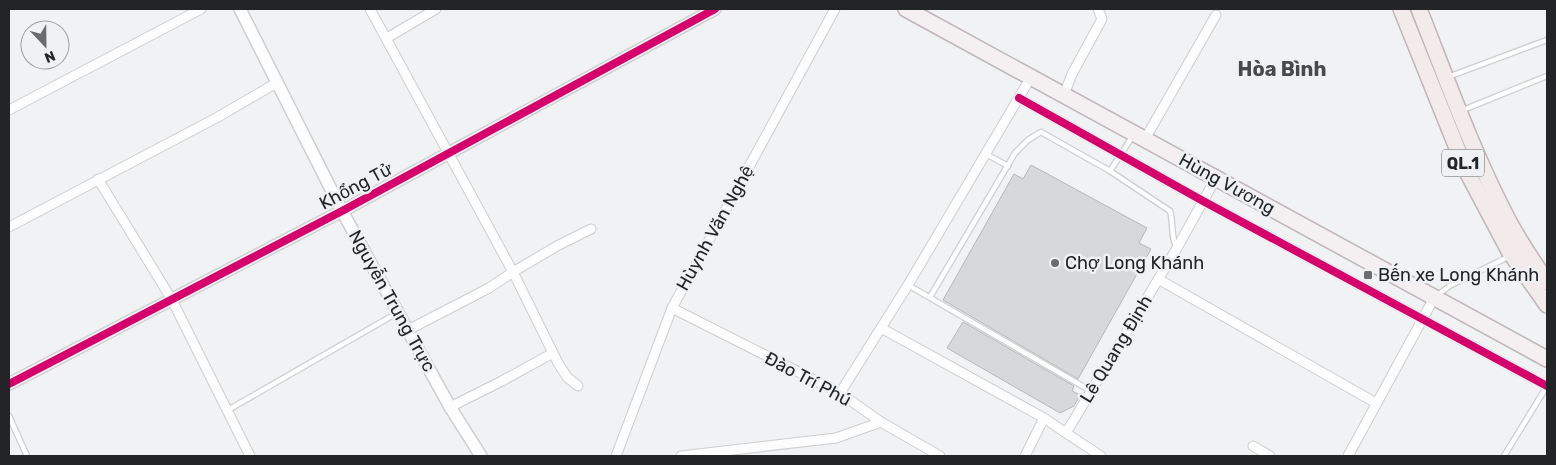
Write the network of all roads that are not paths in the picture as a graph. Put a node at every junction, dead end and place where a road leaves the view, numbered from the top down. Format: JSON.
{"nodes":[{"id":1,"x":201,"y":9,"type":"edge"},
{"id":2,"x":240,"y":9,"type":"edge"},
{"id":3,"x":370,"y":9,"type":"edge"},
{"id":4,"x":436,"y":9,"type":"edge"},
{"id":5,"x":714,"y":9,"type":"edge"},
{"id":6,"x":835,"y":9,"type":"edge"},
{"id":7,"x":906,"y":9,"type":"edge"},
{"id":8,"x":1098,"y":9,"type":"edge"},
{"id":9,"x":1401,"y":9,"type":"edge"},
{"id":10,"x":1419,"y":9,"type":"edge"},
{"id":11,"x":1216,"y":15,"type":"dead end"},
{"id":12,"x":387,"y":38,"type":"junction"},
{"id":13,"x":1547,"y":40,"type":"edge"},
{"id":14,"x":1547,"y":76,"type":"edge"},
{"id":15,"x":1031,"y":77,"type":"junction"},
{"id":16,"x":1446,"y":78,"type":"junction"},
{"id":17,"x":278,"y":82,"type":"junction"},
{"id":18,"x":1064,"y":95,"type":"junction"},
{"id":19,"x":1019,"y":98,"type":"junction"},
{"id":20,"x":9,"y":110,"type":"edge"},
{"id":21,"x":1460,"y":112,"type":"junction"},
{"id":22,"x":1140,"y":136,"type":"junction"},
{"id":23,"x":449,"y":153,"type":"junction"},
{"id":24,"x":986,"y":154,"type":"junction"},
{"id":25,"x":1120,"y":155,"type":"junction"},
{"id":26,"x":1008,"y":166,"type":"junction"},
{"id":27,"x":1110,"y":171,"type":"junction"},
{"id":28,"x":1216,"y":178,"type":"junction"},
{"id":29,"x":98,"y":179,"type":"junction"},
{"id":30,"x":1202,"y":201,"type":"junction"},
{"id":31,"x":342,"y":211,"type":"junction"},
{"id":32,"x":9,"y":227,"type":"edge"},
{"id":33,"x":591,"y":229,"type":"dead end"},
{"id":34,"x":1177,"y":248,"type":"junction"},
{"id":35,"x":1512,"y":255,"type":"junction"},
{"id":36,"x":513,"y":272,"type":"junction"},
{"id":37,"x":1158,"y":279,"type":"junction"},
{"id":38,"x":1547,"y":282,"type":"edge"},
{"id":39,"x":908,"y":285,"type":"junction"},
{"id":40,"x":930,"y":298,"type":"junction"},
{"id":41,"x":1434,"y":298,"type":"junction"},
{"id":42,"x":172,"y":300,"type":"junction"},
{"id":43,"x":1547,"y":305,"type":"edge"},
{"id":44,"x":672,"y":308,"type":"junction"},
{"id":45,"x":398,"y":313,"type":"junction"},
{"id":46,"x":1424,"y":319,"type":"junction"},
{"id":47,"x":881,"y":328,"type":"junction"},
{"id":48,"x":408,"y":330,"type":"junction"},
{"id":49,"x":553,"y":353,"type":"junction"},
{"id":50,"x":1547,"y":359,"type":"edge"},
{"id":51,"x":9,"y":384,"type":"edge"},
{"id":52,"x":578,"y":386,"type":"dead end"},
{"id":53,"x":1547,"y":386,"type":"edge"},
{"id":54,"x":1090,"y":391,"type":"junction"},
{"id":55,"x":840,"y":393,"type":"junction"},
{"id":56,"x":1376,"y":403,"type":"junction"},
{"id":57,"x":450,"y":407,"type":"junction"},
{"id":58,"x":226,"y":411,"type":"junction"},
{"id":59,"x":9,"y":416,"type":"edge"},
{"id":60,"x":1044,"y":418,"type":"junction"},
{"id":61,"x":881,"y":422,"type":"junction"},
{"id":62,"x":1066,"y":433,"type":"junction"},
{"id":63,"x":1253,"y":446,"type":"dead end"},
{"id":64,"x":27,"y":456,"type":"edge"},
{"id":65,"x":250,"y":456,"type":"edge"},
{"id":66,"x":481,"y":456,"type":"edge"},
{"id":67,"x":616,"y":456,"type":"edge"},
{"id":68,"x":681,"y":456,"type":"edge"},
{"id":69,"x":940,"y":456,"type":"edge"},
{"id":70,"x":1025,"y":456,"type":"edge"},
{"id":71,"x":1101,"y":456,"type":"edge"},
{"id":72,"x":1270,"y":456,"type":"edge"},
{"id":73,"x":1348,"y":456,"type":"edge"},
{"id":74,"x":1504,"y":456,"type":"edge"}],
"edges":[{"from":1,"to":20,"type":"street"},
{"from":2,"to":17,"type":"street","name":"Nguyễn Trung Trực"},
{"from":3,"to":12,"type":"street"},
{"from":4,"to":12,"type":"street"},
{"from":5,"to":23,"type":"street","name":"Khổng Tử"},
{"from":6,"to":44,"type":"street","name":"Hùynh Văn Nghệ"},
{"from":7,"to":15,"type":"main road","name":"Hùng Vương"},
{"from":8,"to":18,"type":"street"},
{"from":9,"to":35,"type":"highway","number":"QL.1"},
{"from":10,"to":16,"type":"highway","number":"QL.1"},
{"from":11,"to":22,"type":"street"},
{"from":12,"to":23,"type":"street"},
{"from":13,"to":16,"type":"lane"},
{"from":14,"to":21,"type":"lane"},
{"from":15,"to":18,"type":"main road","name":"Hùng Vương"},
{"from":15,"to":19,"type":"street"},
{"from":16,"to":21,"type":"highway","number":"QL.1"},
{"from":17,"to":29,"type":"street"},
{"from":17,"to":31,"type":"street","name":"Nguyễn Trung Trực"},
{"from":18,"to":22,"type":"main road","name":"Hùng Vương"},
{"from":19,"to":24,"type":"street"},
{"from":19,"to":25,"type":"street"},
{"from":21,"to":38,"type":"highway","number":"QL.1"},
{"from":22,"to":25,"type":"lane"},
{"from":22,"to":28,"type":"main road","name":"Hùng Vương"},
{"from":23,"to":31,"type":"street","name":"Khổng Tử"},
{"from":23,"to":36,"type":"street"},
{"from":24,"to":26,"type":"lane"},
{"from":24,"to":39,"type":"street"},
{"from":25,"to":27,"type":"lane"},
{"from":25,"to":30,"type":"street"},
{"from":26,"to":27,"type":"lane"},
{"from":26,"to":40,"type":"lane"},
{"from":27,"to":34,"type":"lane"},
{"from":28,"to":30,"type":"street","name":"Lê Quang Định"},
{"from":28,"to":41,"type":"main road","name":"Hùng Vương"},
{"from":29,"to":32,"type":"street"},
{"from":29,"to":42,"type":"street"},
{"from":30,"to":34,"type":"street","name":"Lê Quang Định"},
{"from":30,"to":46,"type":"street"},
{"from":31,"to":42,"type":"street","name":"Khổng Tử"},
{"from":31,"to":45,"type":"street","name":"Nguyễn Trung Trực"},
{"from":33,"to":36,"type":"street"},
{"from":34,"to":37,"type":"street","name":"Lê Quang Định"},
{"from":35,"to":41,"type":"lane"},
{"from":35,"to":43,"type":"highway","number":"QL.1"},
{"from":36,"to":48,"type":"street"},
{"from":36,"to":49,"type":"street"},
{"from":37,"to":54,"type":"street","name":"Lê Quang Định"},
{"from":37,"to":56,"type":"street"},
{"from":39,"to":40,"type":"lane"},
{"from":39,"to":47,"type":"street"},
{"from":40,"to":54,"type":"lane"},
{"from":41,"to":46,"type":"street"},
{"from":41,"to":50,"type":"main road","name":"Hùng Vương"},
{"from":42,"to":51,"type":"street","name":"Khổng Tử"},
{"from":42,"to":58,"type":"street"},
{"from":44,"to":55,"type":"street","name":"Đào Trí Phú"},
{"from":44,"to":67,"type":"street","name":"Hùynh Văn Nghệ"},
{"from":45,"to":48,"type":"street","name":"Nguyễn Trung Trực"},
{"from":45,"to":58,"type":"lane"},
{"from":46,"to":53,"type":"street"},
{"from":46,"to":56,"type":"street"},
{"from":47,"to":55,"type":"street"},
{"from":47,"to":60,"type":"street"},
{"from":48,"to":57,"type":"street","name":"Nguyễn Trung Trực"},
{"from":49,"to":52,"type":"street"},
{"from":49,"to":57,"type":"street"},
{"from":53,"to":74,"type":"lane"},
{"from":54,"to":62,"type":"street","name":"Lê Quang Định"},
{"from":55,"to":61,"type":"street","name":"Đào Trí Phú"},
{"from":56,"to":73,"type":"street"},
{"from":57,"to":66,"type":"street","name":"Nguyễn Trung Trực"},
{"from":58,"to":65,"type":"street"},
{"from":59,"to":64,"type":"lane"},
{"from":60,"to":62,"type":"street"},
{"from":60,"to":70,"type":"street"},
{"from":61,"to":68,"type":"street"},
{"from":61,"to":69,"type":"street","name":"Đào Trí Phú"},
{"from":62,"to":71,"type":"street"},
{"from":63,"to":72,"type":"street"}]}
